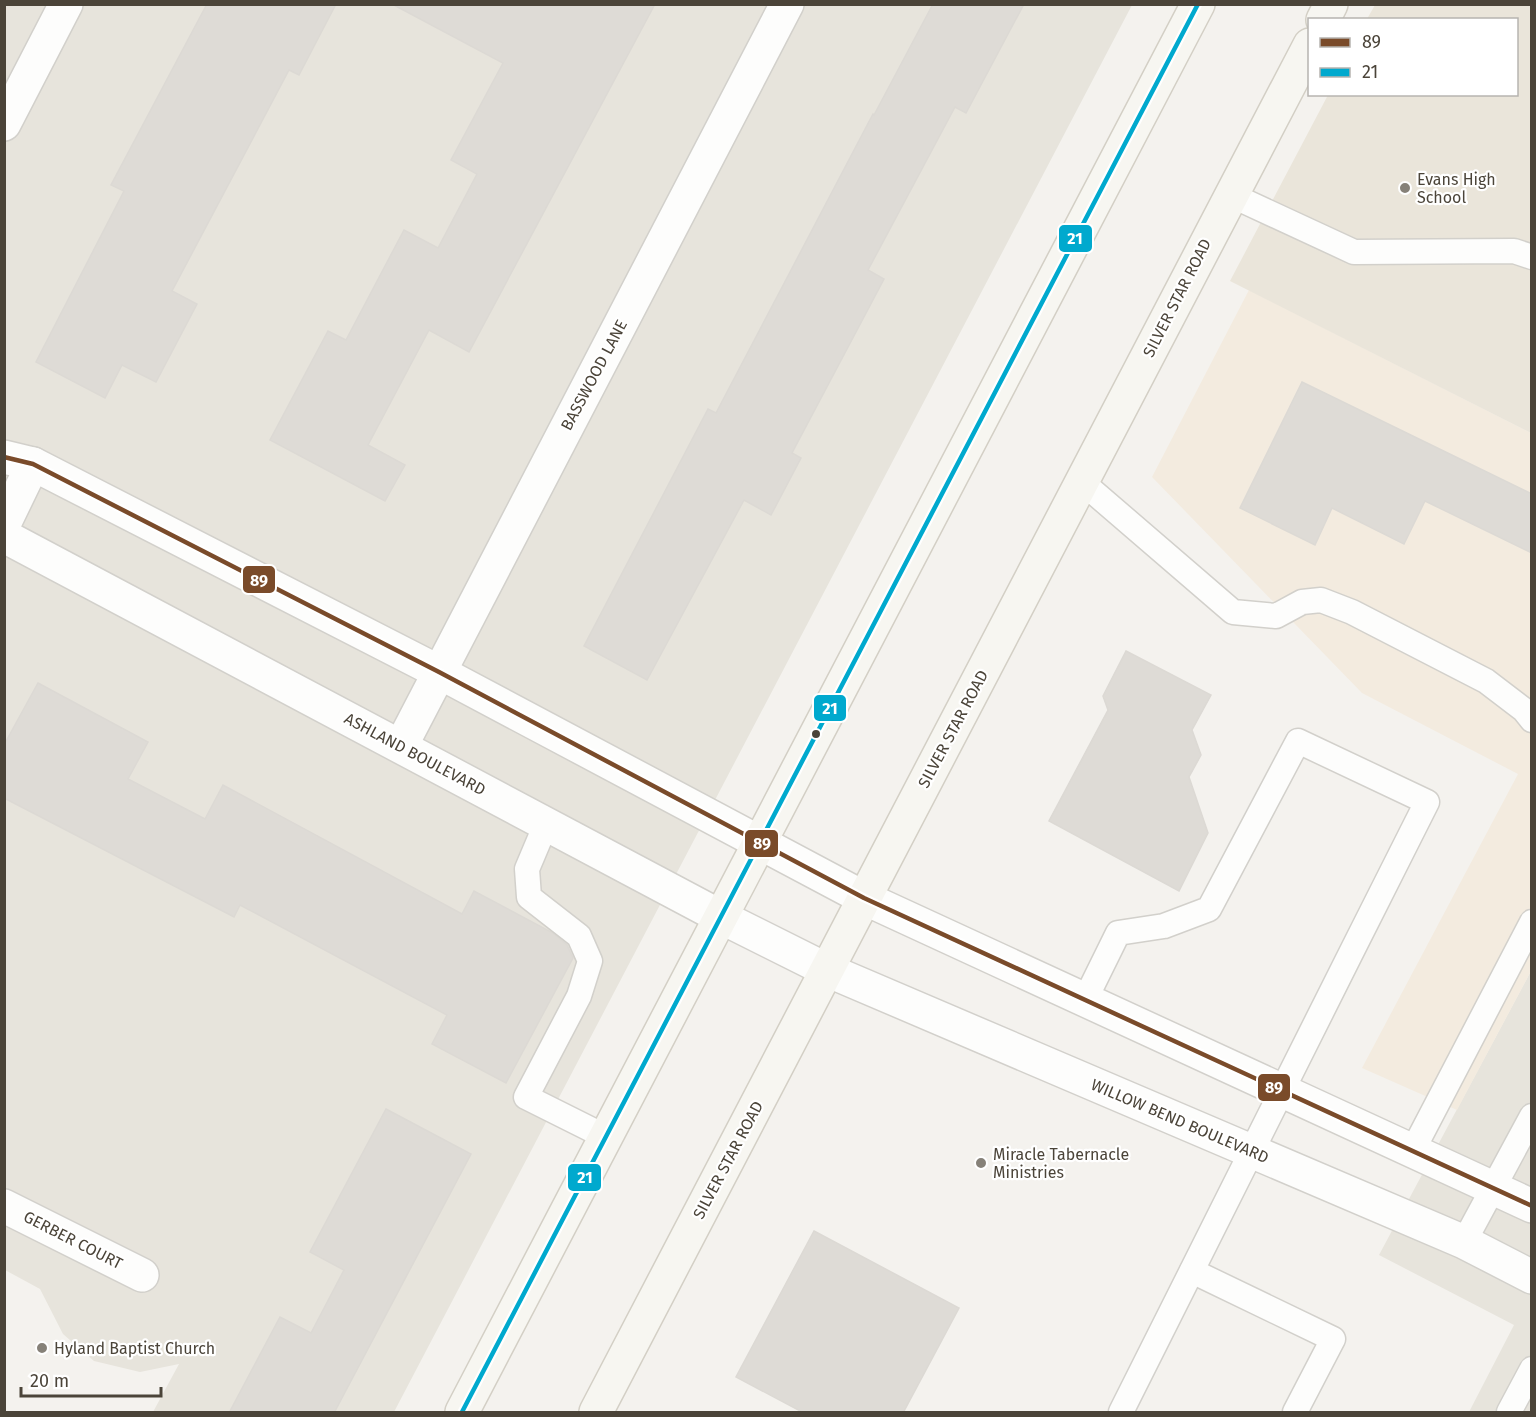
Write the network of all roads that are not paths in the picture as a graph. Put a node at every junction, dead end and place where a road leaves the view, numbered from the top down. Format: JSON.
{"nodes":[{"id":1,"x":66,"y":4,"type":"edge"},
{"id":2,"x":787,"y":4,"type":"edge"},
{"id":3,"x":1198,"y":4,"type":"edge"},
{"id":4,"x":1331,"y":4,"type":"edge"},
{"id":5,"x":1324,"y":18,"type":"edge"},
{"id":6,"x":1308,"y":49,"type":"edge"},
{"id":7,"x":4,"y":124,"type":"edge"},
{"id":8,"x":1231,"y":195,"type":"junction"},
{"id":9,"x":1532,"y":257,"type":"edge"},
{"id":10,"x":19,"y":460,"type":"edge"},
{"id":11,"x":1082,"y":482,"type":"junction"},
{"id":12,"x":4,"y":524,"type":"edge"},
{"id":13,"x":4,"y":536,"type":"edge"},
{"id":14,"x":439,"y":672,"type":"junction"},
{"id":15,"x":1532,"y":720,"type":"edge"},
{"id":16,"x":401,"y":746,"type":"junction"},
{"id":17,"x":546,"y":824,"type":"junction"},
{"id":18,"x":760,"y":844,"type":"junction"},
{"id":19,"x":864,"y":898,"type":"junction"},
{"id":20,"x":721,"y":917,"type":"junction"},
{"id":21,"x":1532,"y":922,"type":"edge"},
{"id":22,"x":827,"y":970,"type":"junction"},
{"id":23,"x":1085,"y":1000,"type":"junction"},
{"id":24,"x":1282,"y":1090,"type":"junction"},
{"id":25,"x":1532,"y":1116,"type":"edge"},
{"id":26,"x":606,"y":1137,"type":"junction"},
{"id":27,"x":1413,"y":1150,"type":"junction"},
{"id":28,"x":1253,"y":1152,"type":"junction"},
{"id":29,"x":1493,"y":1187,"type":"junction"},
{"id":30,"x":4,"y":1206,"type":"edge"},
{"id":31,"x":1532,"y":1206,"type":"edge"},
{"id":32,"x":1464,"y":1242,"type":"junction"},
{"id":33,"x":1192,"y":1271,"type":"junction"},
{"id":34,"x":141,"y":1275,"type":"dead end"},
{"id":35,"x":1532,"y":1277,"type":"edge"},
{"id":36,"x":492,"y":1356,"type":"junction"},
{"id":37,"x":1532,"y":1369,"type":"edge"},
{"id":38,"x":462,"y":1413,"type":"edge"},
{"id":39,"x":489,"y":1413,"type":"edge"},
{"id":40,"x":596,"y":1413,"type":"edge"},
{"id":41,"x":1120,"y":1413,"type":"edge"},
{"id":42,"x":1294,"y":1413,"type":"edge"},
{"id":43,"x":1509,"y":1413,"type":"edge"}],
"edges":[{"from":1,"to":7,"type":"street"},
{"from":2,"to":14,"type":"street","name":"BASSWOOD LANE"},
{"from":3,"to":18,"type":"main road"},
{"from":4,"to":5,"type":"main road"},
{"from":6,"to":8,"type":"main road","name":"SILVER STAR ROAD"},
{"from":8,"to":9,"type":"lane"},
{"from":8,"to":11,"type":"main road","name":"SILVER STAR ROAD"},
{"from":10,"to":12,"type":"street"},
{"from":10,"to":14,"type":"street"},
{"from":11,"to":15,"type":"lane"},
{"from":11,"to":19,"type":"main road","name":"SILVER STAR ROAD"},
{"from":13,"to":16,"type":"street","name":"ASHLAND BOULEVARD"},
{"from":14,"to":16,"type":"street","name":"BASSWOOD LANE"},
{"from":14,"to":18,"type":"street"},
{"from":16,"to":17,"type":"street","name":"ASHLAND BOULEVARD"},
{"from":17,"to":20,"type":"street","name":"ASHLAND BOULEVARD"},
{"from":17,"to":26,"type":"lane"},
{"from":18,"to":19,"type":"street"},
{"from":18,"to":20,"type":"main road"},
{"from":19,"to":22,"type":"main road","name":"SILVER STAR ROAD"},
{"from":19,"to":23,"type":"street"},
{"from":20,"to":22,"type":"street","name":"ASHLAND BOULEVARD"},
{"from":20,"to":26,"type":"main road"},
{"from":21,"to":27,"type":"lane"},
{"from":22,"to":28,"type":"street","name":"WILLOW BEND BOULEVARD"},
{"from":22,"to":40,"type":"main road","name":"SILVER STAR ROAD"},
{"from":23,"to":24,"type":"street"},
{"from":23,"to":24,"type":"lane"},
{"from":24,"to":27,"type":"street"},
{"from":24,"to":28,"type":"lane"},
{"from":25,"to":29,"type":"lane"},
{"from":26,"to":36,"type":"main road"},
{"from":27,"to":29,"type":"street"},
{"from":28,"to":32,"type":"street","name":"WILLOW BEND BOULEVARD"},
{"from":28,"to":33,"type":"lane"},
{"from":29,"to":31,"type":"street"},
{"from":29,"to":32,"type":"lane"},
{"from":30,"to":34,"type":"street","name":"GERBER COURT"},
{"from":32,"to":35,"type":"street","name":"WILLOW BEND BOULEVARD"},
{"from":33,"to":41,"type":"lane"},
{"from":33,"to":42,"type":"lane"},
{"from":36,"to":38,"type":"main road"},
{"from":36,"to":39,"type":"main road"},
{"from":37,"to":43,"type":"lane"}]}
